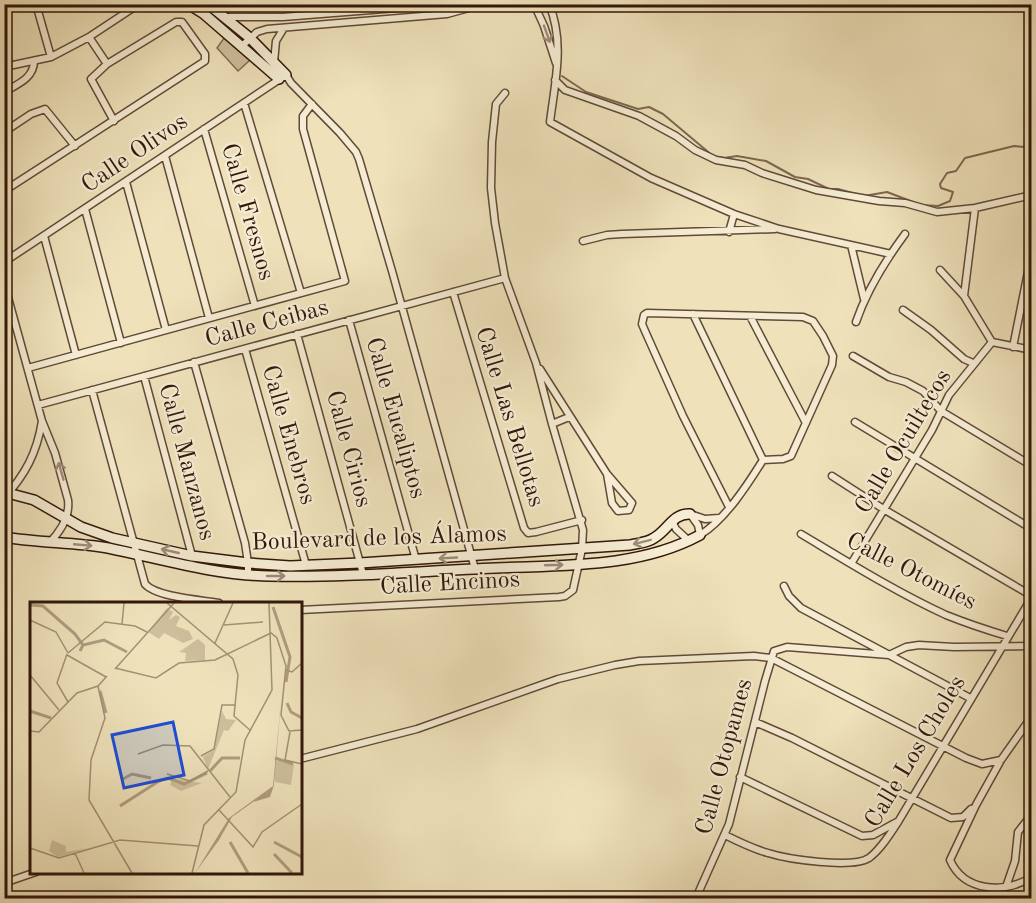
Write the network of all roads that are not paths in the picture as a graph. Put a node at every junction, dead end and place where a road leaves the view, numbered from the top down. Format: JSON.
{"nodes":[{"id":1,"x":36,"y":4,"type":"edge"},
{"id":2,"x":188,"y":4,"type":"edge"},
{"id":3,"x":208,"y":4,"type":"edge"},
{"id":4,"x":447,"y":4,"type":"edge"},
{"id":5,"x":483,"y":4,"type":"edge"},
{"id":6,"x":534,"y":4,"type":"edge"},
{"id":7,"x":549,"y":4,"type":"edge"},
{"id":8,"x":138,"y":5,"type":"edge"},
{"id":9,"x":427,"y":7,"type":"junction"},
{"id":10,"x":428,"y":16,"type":"junction"},
{"id":11,"x":226,"y":17,"type":"junction"},
{"id":12,"x":284,"y":28,"type":"junction"},
{"id":13,"x":89,"y":37,"type":"junction"},
{"id":14,"x":250,"y":38,"type":"junction"},
{"id":15,"x":242,"y":46,"type":"junction"},
{"id":16,"x":51,"y":57,"type":"junction"},
{"id":17,"x":34,"y":61,"type":"junction"},
{"id":18,"x":274,"y":63,"type":"junction"},
{"id":19,"x":107,"y":64,"type":"junction"},
{"id":20,"x":557,"y":65,"type":"junction"},
{"id":21,"x":4,"y":67,"type":"edge"},
{"id":22,"x":285,"y":79,"type":"junction"},
{"id":23,"x":555,"y":80,"type":"junction"},
{"id":24,"x":4,"y":92,"type":"edge"},
{"id":25,"x":505,"y":93,"type":"dead end"},
{"id":26,"x":244,"y":103,"type":"junction"},
{"id":27,"x":312,"y":104,"type":"junction"},
{"id":28,"x":114,"y":122,"type":"junction"},
{"id":29,"x":204,"y":129,"type":"junction"},
{"id":30,"x":4,"y":132,"type":"edge"},
{"id":31,"x":75,"y":147,"type":"junction"},
{"id":32,"x":165,"y":156,"type":"junction"},
{"id":33,"x":126,"y":182,"type":"junction"},
{"id":34,"x":4,"y":191,"type":"edge"},
{"id":35,"x":1032,"y":195,"type":"edge"},
{"id":36,"x":975,"y":208,"type":"junction"},
{"id":37,"x":85,"y":209,"type":"junction"},
{"id":38,"x":734,"y":214,"type":"junction"},
{"id":39,"x":779,"y":229,"type":"junction"},
{"id":40,"x":729,"y":232,"type":"junction"},
{"id":41,"x":905,"y":234,"type":"dead end"},
{"id":42,"x":44,"y":236,"type":"junction"},
{"id":43,"x":583,"y":241,"type":"dead end"},
{"id":44,"x":851,"y":245,"type":"junction"},
{"id":45,"x":1032,"y":252,"type":"edge"},
{"id":46,"x":891,"y":254,"type":"junction"},
{"id":47,"x":4,"y":262,"type":"edge"},
{"id":48,"x":940,"y":270,"type":"dead end"},
{"id":49,"x":505,"y":278,"type":"junction"},
{"id":50,"x":4,"y":283,"type":"edge"},
{"id":51,"x":453,"y":292,"type":"junction"},
{"id":52,"x":301,"y":293,"type":"junction"},
{"id":53,"x":964,"y":296,"type":"junction"},
{"id":54,"x":864,"y":299,"type":"junction"},
{"id":55,"x":255,"y":306,"type":"junction"},
{"id":56,"x":402,"y":306,"type":"junction"},
{"id":57,"x":903,"y":310,"type":"dead end"},
{"id":58,"x":693,"y":314,"type":"junction"},
{"id":59,"x":750,"y":316,"type":"junction"},
{"id":60,"x":209,"y":318,"type":"junction"},
{"id":61,"x":349,"y":320,"type":"junction"},
{"id":62,"x":856,"y":322,"type":"dead end"},
{"id":63,"x":166,"y":330,"type":"junction"},
{"id":64,"x":297,"y":334,"type":"junction"},
{"id":65,"x":992,"y":342,"type":"junction"},
{"id":66,"x":121,"y":343,"type":"junction"},
{"id":67,"x":1013,"y":347,"type":"junction"},
{"id":68,"x":245,"y":349,"type":"junction"},
{"id":69,"x":1032,"y":350,"type":"edge"},
{"id":70,"x":76,"y":355,"type":"junction"},
{"id":71,"x":853,"y":356,"type":"dead end"},
{"id":72,"x":194,"y":362,"type":"junction"},
{"id":73,"x":536,"y":363,"type":"junction"},
{"id":74,"x":973,"y":363,"type":"junction"},
{"id":75,"x":28,"y":368,"type":"junction"},
{"id":76,"x":144,"y":376,"type":"junction"},
{"id":77,"x":92,"y":390,"type":"junction"},
{"id":78,"x":39,"y":405,"type":"junction"},
{"id":79,"x":941,"y":411,"type":"junction"},
{"id":80,"x":569,"y":417,"type":"junction"},
{"id":81,"x":42,"y":421,"type":"junction"},
{"id":82,"x":855,"y":422,"type":"dead end"},
{"id":83,"x":806,"y":423,"type":"junction"},
{"id":84,"x":552,"y":424,"type":"junction"},
{"id":85,"x":915,"y":458,"type":"junction"},
{"id":86,"x":764,"y":460,"type":"junction"},
{"id":87,"x":1032,"y":466,"type":"edge"},
{"id":88,"x":608,"y":474,"type":"junction"},
{"id":89,"x":832,"y":476,"type":"dead end"},
{"id":90,"x":6,"y":494,"type":"edge"},
{"id":91,"x":729,"y":507,"type":"junction"},
{"id":92,"x":885,"y":510,"type":"junction"},
{"id":93,"x":690,"y":514,"type":"junction"},
{"id":94,"x":66,"y":518,"type":"junction"},
{"id":95,"x":719,"y":518,"type":"junction"},
{"id":96,"x":582,"y":520,"type":"junction"},
{"id":97,"x":672,"y":521,"type":"junction"},
{"id":98,"x":1032,"y":529,"type":"edge"},
{"id":99,"x":801,"y":534,"type":"dead end"},
{"id":100,"x":700,"y":535,"type":"junction"},
{"id":101,"x":4,"y":537,"type":"edge"},
{"id":102,"x":689,"y":541,"type":"junction"},
{"id":103,"x":48,"y":543,"type":"junction"},
{"id":104,"x":135,"y":543,"type":"junction"},
{"id":105,"x":582,"y":549,"type":"junction"},
{"id":106,"x":137,"y":555,"type":"junction"},
{"id":107,"x":192,"y":556,"type":"junction"},
{"id":108,"x":471,"y":557,"type":"junction"},
{"id":109,"x":416,"y":560,"type":"junction"},
{"id":110,"x":248,"y":563,"type":"junction"},
{"id":111,"x":360,"y":564,"type":"junction"},
{"id":112,"x":579,"y":564,"type":"junction"},
{"id":113,"x":851,"y":564,"type":"junction"},
{"id":114,"x":306,"y":566,"type":"junction"},
{"id":115,"x":475,"y":569,"type":"junction"},
{"id":116,"x":363,"y":574,"type":"junction"},
{"id":117,"x":248,"y":575,"type":"junction"},
{"id":118,"x":784,"y":586,"type":"dead end"},
{"id":119,"x":1032,"y":597,"type":"edge"},
{"id":120,"x":214,"y":602,"type":"edge"},
{"id":121,"x":302,"y":609,"type":"edge"},
{"id":122,"x":1007,"y":636,"type":"junction"},
{"id":123,"x":1001,"y":646,"type":"junction"},
{"id":124,"x":1032,"y":646,"type":"edge"},
{"id":125,"x":889,"y":655,"type":"junction"},
{"id":126,"x":771,"y":658,"type":"junction"},
{"id":127,"x":970,"y":698,"type":"junction"},
{"id":128,"x":1032,"y":717,"type":"edge"},
{"id":129,"x":754,"y":722,"type":"junction"},
{"id":130,"x":942,"y":747,"type":"junction"},
{"id":131,"x":302,"y":758,"type":"edge"},
{"id":132,"x":1000,"y":760,"type":"junction"},
{"id":133,"x":740,"y":777,"type":"junction"},
{"id":134,"x":910,"y":798,"type":"junction"},
{"id":135,"x":976,"y":805,"type":"junction"},
{"id":136,"x":1032,"y":814,"type":"edge"},
{"id":137,"x":898,"y":822,"type":"junction"},
{"id":138,"x":725,"y":835,"type":"junction"},
{"id":139,"x":33,"y":873,"type":"edge"},
{"id":140,"x":1032,"y":877,"type":"edge"},
{"id":141,"x":4,"y":883,"type":"edge"},
{"id":142,"x":1006,"y":887,"type":"junction"},
{"id":143,"x":696,"y":898,"type":"edge"}],
"edges":[{"from":1,"to":16,"type":"street"},
{"from":2,"to":15,"type":"street"},
{"from":3,"to":11,"type":"street"},
{"from":4,"to":9,"type":"street"},
{"from":5,"to":10,"type":"street"},
{"from":6,"to":20,"type":"street","one_way":true},
{"from":7,"to":20,"type":"street"},
{"from":8,"to":13,"type":"street"},
{"from":9,"to":10,"type":"street"},
{"from":9,"to":11,"type":"street"},
{"from":10,"to":12,"type":"street"},
{"from":11,"to":14,"type":"street"},
{"from":12,"to":14,"type":"street"},
{"from":12,"to":18,"type":"street"},
{"from":13,"to":16,"type":"street"},
{"from":13,"to":19,"type":"street"},
{"from":14,"to":15,"type":"street"},
{"from":14,"to":18,"type":"street"},
{"from":15,"to":22,"type":"street"},
{"from":16,"to":17,"type":"street"},
{"from":17,"to":21,"type":"street"},
{"from":17,"to":24,"type":"street"},
{"from":18,"to":22,"type":"street"},
{"from":19,"to":28,"type":"street"},
{"from":19,"to":28,"type":"street"},
{"from":20,"to":23,"type":"street"},
{"from":22,"to":26,"type":"street","name":"Calle Olivos"},
{"from":22,"to":27,"type":"street"},
{"from":23,"to":36,"type":"street"},
{"from":23,"to":38,"type":"street"},
{"from":25,"to":49,"type":"street"},
{"from":26,"to":29,"type":"street","name":"Calle Olivos"},
{"from":26,"to":52,"type":"street"},
{"from":27,"to":52,"type":"street"},
{"from":27,"to":56,"type":"street"},
{"from":28,"to":31,"type":"street"},
{"from":29,"to":32,"type":"street","name":"Calle Olivos"},
{"from":29,"to":55,"type":"street","name":"Calle Fresnos"},
{"from":30,"to":31,"type":"street"},
{"from":31,"to":34,"type":"street"},
{"from":32,"to":33,"type":"street","name":"Calle Olivos"},
{"from":32,"to":60,"type":"street"},
{"from":33,"to":37,"type":"street","name":"Calle Olivos"},
{"from":33,"to":63,"type":"street"},
{"from":35,"to":36,"type":"street"},
{"from":36,"to":53,"type":"street"},
{"from":37,"to":42,"type":"street","name":"Calle Olivos"},
{"from":37,"to":66,"type":"street"},
{"from":38,"to":39,"type":"street"},
{"from":38,"to":40,"type":"street"},
{"from":39,"to":40,"type":"street"},
{"from":39,"to":44,"type":"street"},
{"from":40,"to":43,"type":"street"},
{"from":41,"to":46,"type":"street"},
{"from":42,"to":47,"type":"street","name":"Calle Olivos"},
{"from":42,"to":70,"type":"street"},
{"from":44,"to":46,"type":"street"},
{"from":44,"to":54,"type":"street"},
{"from":45,"to":67,"type":"street"},
{"from":46,"to":54,"type":"street"},
{"from":48,"to":53,"type":"street"},
{"from":49,"to":51,"type":"street","name":"Calle Ceibas"},
{"from":49,"to":73,"type":"street"},
{"from":50,"to":75,"type":"street"},
{"from":51,"to":56,"type":"street","name":"Calle Ceibas"},
{"from":51,"to":96,"type":"street","name":"Calle Las Bellotas"},
{"from":52,"to":55,"type":"street"},
{"from":53,"to":65,"type":"street"},
{"from":54,"to":62,"type":"street"},
{"from":55,"to":60,"type":"street"},
{"from":56,"to":61,"type":"street","name":"Calle Ceibas"},
{"from":56,"to":108,"type":"street"},
{"from":57,"to":74,"type":"street"},
{"from":58,"to":59,"type":"street"},
{"from":58,"to":86,"type":"street"},
{"from":58,"to":91,"type":"street"},
{"from":59,"to":83,"type":"street"},
{"from":59,"to":83,"type":"street"},
{"from":60,"to":63,"type":"street"},
{"from":61,"to":64,"type":"street","name":"Calle Ceibas"},
{"from":61,"to":109,"type":"street","name":"Calle Eucaliptos"},
{"from":63,"to":66,"type":"street"},
{"from":64,"to":68,"type":"street","name":"Calle Ceibas"},
{"from":64,"to":111,"type":"street","name":"Calle Cirios"},
{"from":65,"to":67,"type":"street"},
{"from":65,"to":74,"type":"street","name":"Calle Ocuiltecos"},
{"from":66,"to":70,"type":"street"},
{"from":67,"to":69,"type":"street"},
{"from":68,"to":72,"type":"street","name":"Calle Ceibas"},
{"from":68,"to":114,"type":"street","name":"Calle Enebros"},
{"from":70,"to":75,"type":"street"},
{"from":71,"to":79,"type":"street"},
{"from":72,"to":76,"type":"street","name":"Calle Ceibas"},
{"from":72,"to":110,"type":"street"},
{"from":73,"to":80,"type":"street"},
{"from":73,"to":84,"type":"street","name":"Calle Encinos"},
{"from":74,"to":79,"type":"street","name":"Calle Ocuiltecos"},
{"from":75,"to":78,"type":"street"},
{"from":76,"to":77,"type":"street","name":"Calle Ceibas"},
{"from":76,"to":107,"type":"street","name":"Calle Manzanos"},
{"from":77,"to":78,"type":"street","name":"Calle Ceibas"},
{"from":77,"to":104,"type":"street"},
{"from":78,"to":81,"type":"street"},
{"from":79,"to":85,"type":"street","name":"Calle Ocuiltecos"},
{"from":79,"to":87,"type":"street"},
{"from":80,"to":84,"type":"street"},
{"from":80,"to":88,"type":"street"},
{"from":81,"to":90,"type":"street"},
{"from":94,"to":81,"type":"street","one_way":true},
{"from":82,"to":85,"type":"street"},
{"from":83,"to":86,"type":"street"},
{"from":84,"to":96,"type":"street","name":"Calle Encinos"},
{"from":85,"to":92,"type":"street","name":"Calle Ocuiltecos"},
{"from":85,"to":98,"type":"street"},
{"from":86,"to":91,"type":"street","name":"Boulevard de los Álamos"},
{"from":88,"to":88,"type":"street"},
{"from":89,"to":92,"type":"street"},
{"from":90,"to":94,"type":"street","name":"Boulevard de los Álamos"},
{"from":91,"to":95,"type":"street","name":"Boulevard de los Álamos"},
{"from":92,"to":113,"type":"street","name":"Calle Ocuiltecos"},
{"from":92,"to":119,"type":"street"},
{"from":93,"to":95,"type":"street","name":"Boulevard de los Álamos"},
{"from":93,"to":97,"type":"street","name":"Boulevard de los Álamos"},
{"from":93,"to":100,"type":"street"},
{"from":94,"to":103,"type":"street"},
{"from":94,"to":104,"type":"street","name":"Boulevard de los Álamos"},
{"from":95,"to":100,"type":"street","name":"Boulevard de los Álamos"},
{"from":96,"to":105,"type":"street","name":"Calle Encinos"},
{"from":97,"to":102,"type":"street"},
{"from":97,"to":105,"type":"street","name":"Boulevard de los Álamos","one_way":true},
{"from":99,"to":113,"type":"street","name":"Calle Otomíes"},
{"from":100,"to":102,"type":"street","name":"Boulevard de los Álamos"},
{"from":101,"to":103,"type":"street","name":"Boulevard de los Álamos"},
{"from":102,"to":112,"type":"street","name":"Boulevard de los Álamos"},
{"from":103,"to":106,"type":"street","name":"Boulevard de los Álamos","one_way":true},
{"from":104,"to":106,"type":"street"},
{"from":107,"to":104,"type":"street","name":"Boulevard de los Álamos","one_way":true},
{"from":105,"to":108,"type":"street","name":"Boulevard de los Álamos"},
{"from":105,"to":112,"type":"street","name":"Calle Encinos"},
{"from":106,"to":117,"type":"street","name":"Boulevard de los Álamos"},
{"from":106,"to":120,"type":"street"},
{"from":107,"to":110,"type":"street","name":"Boulevard de los Álamos"},
{"from":108,"to":109,"type":"street","name":"Boulevard de los Álamos","one_way":true},
{"from":108,"to":115,"type":"street"},
{"from":109,"to":111,"type":"street","name":"Boulevard de los Álamos"},
{"from":110,"to":114,"type":"street","name":"Boulevard de los Álamos"},
{"from":110,"to":117,"type":"street"},
{"from":111,"to":114,"type":"street","name":"Boulevard de los Álamos"},
{"from":111,"to":116,"type":"street","name":"Calle Cirios"},
{"from":115,"to":112,"type":"street","name":"Boulevard de los Álamos","one_way":true},
{"from":112,"to":121,"type":"street","name":"Calle Encinos"},
{"from":113,"to":122,"type":"street","name":"Calle Otomíes"},
{"from":115,"to":116,"type":"street","name":"Boulevard de los Álamos"},
{"from":117,"to":116,"type":"street","name":"Boulevard de los Álamos","one_way":true},
{"from":118,"to":125,"type":"street"},
{"from":119,"to":122,"type":"street","name":"Calle Los Choles"},
{"from":122,"to":123,"type":"street","name":"Calle Los Choles"},
{"from":123,"to":124,"type":"street"},
{"from":123,"to":125,"type":"street"},
{"from":123,"to":127,"type":"street","name":"Calle Los Choles"},
{"from":125,"to":126,"type":"street"},
{"from":125,"to":127,"type":"street"},
{"from":126,"to":129,"type":"street","name":"Calle Otopames"},
{"from":126,"to":130,"type":"street"},
{"from":126,"to":131,"type":"street"},
{"from":127,"to":130,"type":"street","name":"Calle Los Choles"},
{"from":128,"to":132,"type":"street"},
{"from":129,"to":133,"type":"street","name":"Calle Otopames"},
{"from":129,"to":134,"type":"street"},
{"from":130,"to":132,"type":"street"},
{"from":130,"to":134,"type":"street","name":"Calle Los Choles"},
{"from":132,"to":135,"type":"street"},
{"from":133,"to":137,"type":"street"},
{"from":133,"to":138,"type":"street","name":"Calle Otopames"},
{"from":134,"to":135,"type":"street"},
{"from":134,"to":137,"type":"street","name":"Calle Los Choles"},
{"from":135,"to":142,"type":"street"},
{"from":136,"to":142,"type":"street"},
{"from":137,"to":138,"type":"street","name":"Calle Los Choles"},
{"from":138,"to":143,"type":"street","name":"Calle Otopames"},
{"from":139,"to":141,"type":"street"},
{"from":140,"to":142,"type":"street"}]}
